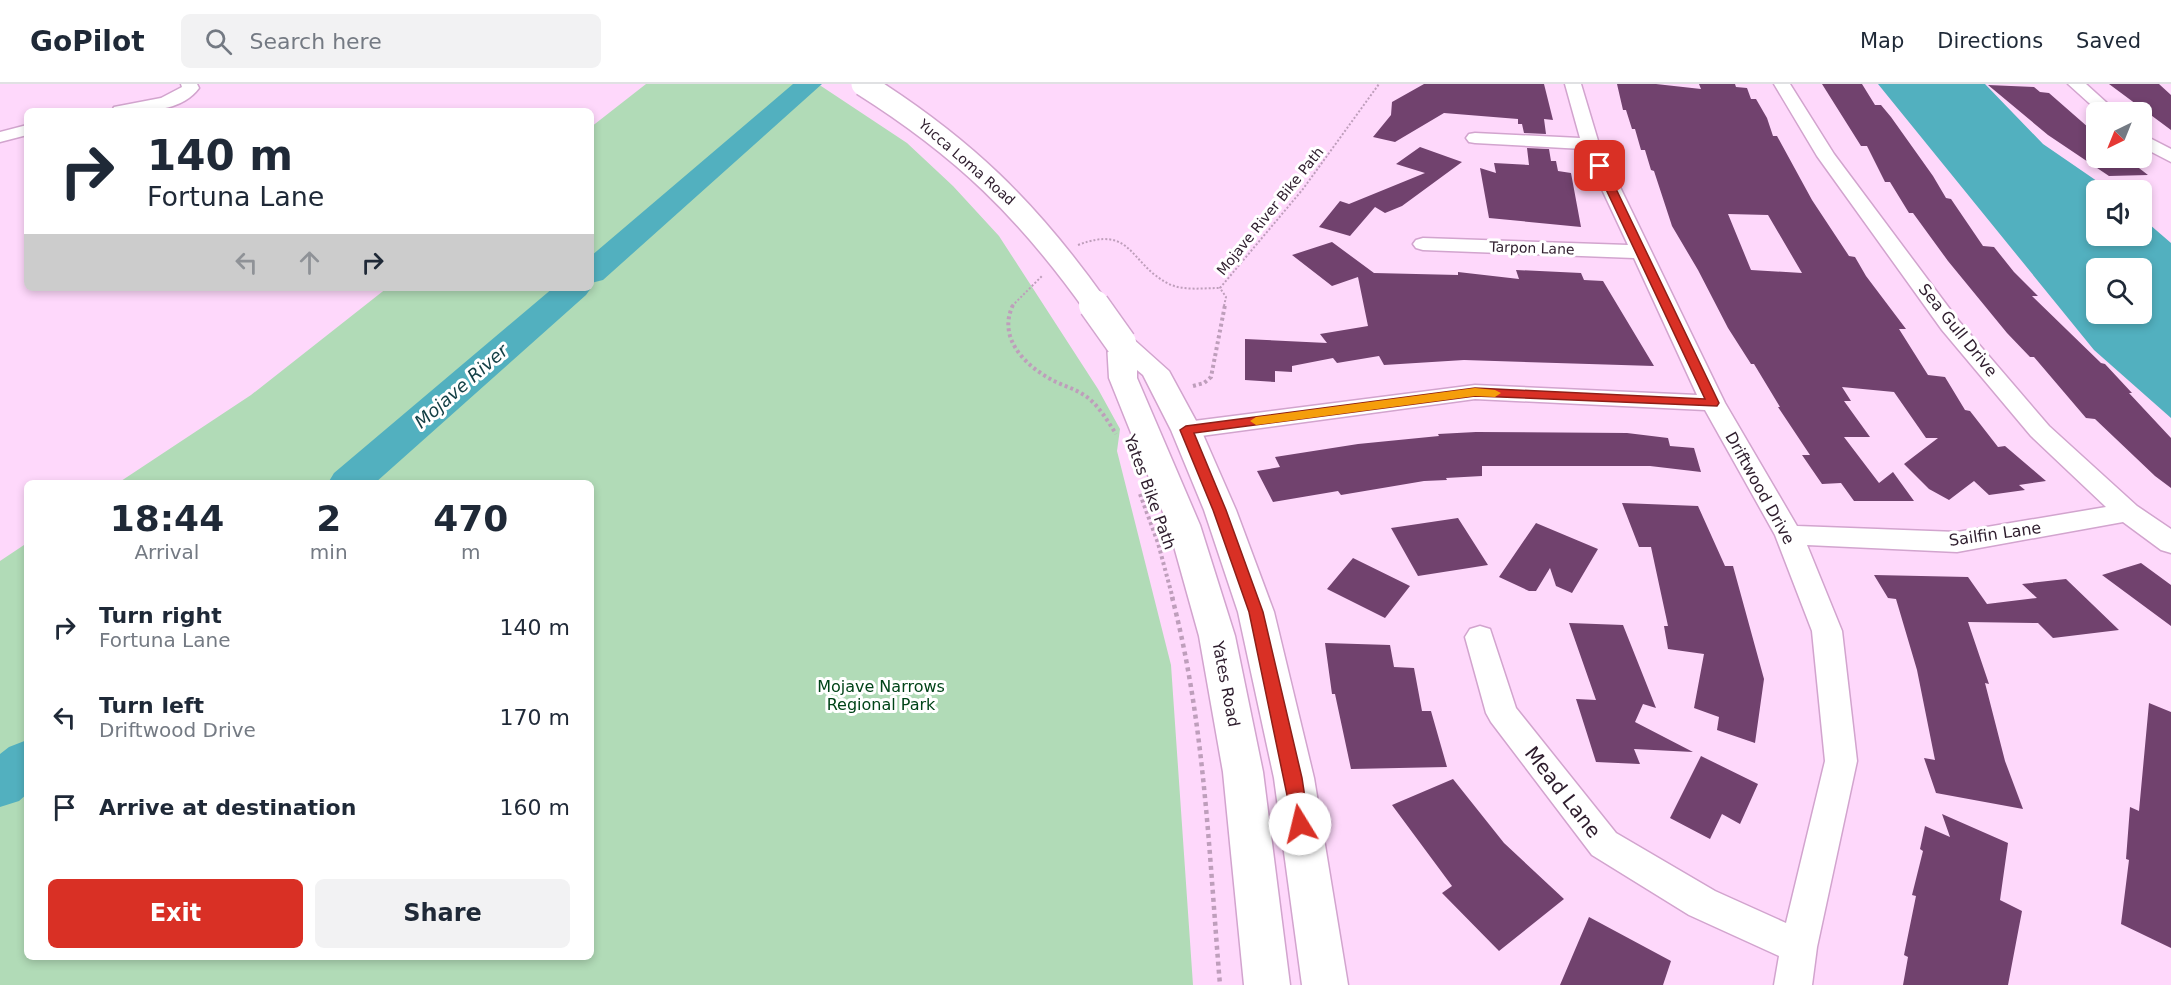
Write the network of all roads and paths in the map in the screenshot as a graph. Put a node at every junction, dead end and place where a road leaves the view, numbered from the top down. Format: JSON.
{"nodes":[{"id":1,"x":863,"y":84,"type":"edge"},
{"id":2,"x":1379,"y":84,"type":"edge"},
{"id":3,"x":1573,"y":84,"type":"edge"},
{"id":4,"x":1782,"y":84,"type":"edge"},
{"id":5,"x":2076,"y":84,"type":"edge"},
{"id":6,"x":187,"y":89,"type":"edge"},
{"id":7,"x":2097,"y":102,"type":"edge"},
{"id":8,"x":135,"y":108,"type":"edge"},
{"id":9,"x":24,"y":131,"type":"edge"},
{"id":10,"x":0,"y":137,"type":"edge"},
{"id":11,"x":1474,"y":138,"type":"dead end"},
{"id":12,"x":1590,"y":144,"type":"junction"},
{"id":13,"x":2152,"y":145,"type":"edge"},
{"id":14,"x":2171,"y":157,"type":"edge"},
{"id":15,"x":1423,"y":244,"type":"dead end"},
{"id":16,"x":1071,"y":249,"type":"dead end"},
{"id":17,"x":1641,"y":252,"type":"junction"},
{"id":18,"x":1045,"y":274,"type":"dead end"},
{"id":19,"x":1220,"y":288,"type":"junction"},
{"id":20,"x":1121,"y":343,"type":"junction"},
{"id":21,"x":1713,"y":403,"type":"junction"},
{"id":22,"x":1185,"y":409,"type":"junction"},
{"id":23,"x":1119,"y":438,"type":"dead end"},
{"id":24,"x":1137,"y":487,"type":"dead end"},
{"id":25,"x":2128,"y":512,"type":"junction"},
{"id":26,"x":1789,"y":535,"type":"junction"},
{"id":27,"x":2171,"y":543,"type":"edge"},
{"id":28,"x":1480,"y":637,"type":"dead end"},
{"id":29,"x":1799,"y":947,"type":"junction"},
{"id":30,"x":1220,"y":985,"type":"edge"},
{"id":31,"x":1267,"y":985,"type":"edge"},
{"id":32,"x":1325,"y":985,"type":"edge"},
{"id":33,"x":1793,"y":985,"type":"edge"}],
"edges":[{"from":1,"to":20,"type":"main road","name":"Yucca Loma Road","bridge":true},
{"from":2,"to":19,"type":"path","name":"Mojave River Bike Path"},
{"from":3,"to":12,"type":"street","name":"Driftwood Drive"},
{"from":4,"to":25,"type":"street","name":"Sea Gull Drive"},
{"from":5,"to":7,"type":"street"},
{"from":6,"to":8,"type":"street"},
{"from":9,"to":10,"type":"street"},
{"from":11,"to":12,"type":"street"},
{"from":12,"to":17,"type":"street","name":"Driftwood Drive"},
{"from":13,"to":14,"type":"street"},
{"from":15,"to":17,"type":"street","name":"Tarpon Lane"},
{"from":16,"to":19,"type":"path"},
{"from":17,"to":21,"type":"street","name":"Driftwood Drive"},
{"from":18,"to":23,"type":"path","name":"Yates Bike Path"},
{"from":19,"to":22,"type":"path","name":"Mojave River Bike Path"},
{"from":20,"to":22,"type":"main road","name":"Yucca Loma Road"},
{"from":20,"to":31,"type":"main road","name":"Yates Road"},
{"from":21,"to":22,"type":"street"},
{"from":21,"to":26,"type":"street","name":"Driftwood Drive"},
{"from":22,"to":32,"type":"main road"},
{"from":24,"to":30,"type":"path","name":"Yates Bike Path"},
{"from":25,"to":26,"type":"street","name":"Sailfin Lane"},
{"from":25,"to":27,"type":"street","name":"Sea Gull Drive"},
{"from":26,"to":29,"type":"street","name":"Driftwood Drive"},
{"from":28,"to":29,"type":"street","name":"Mead Lane"},
{"from":29,"to":33,"type":"street","name":"Driftwood Drive"}]}
